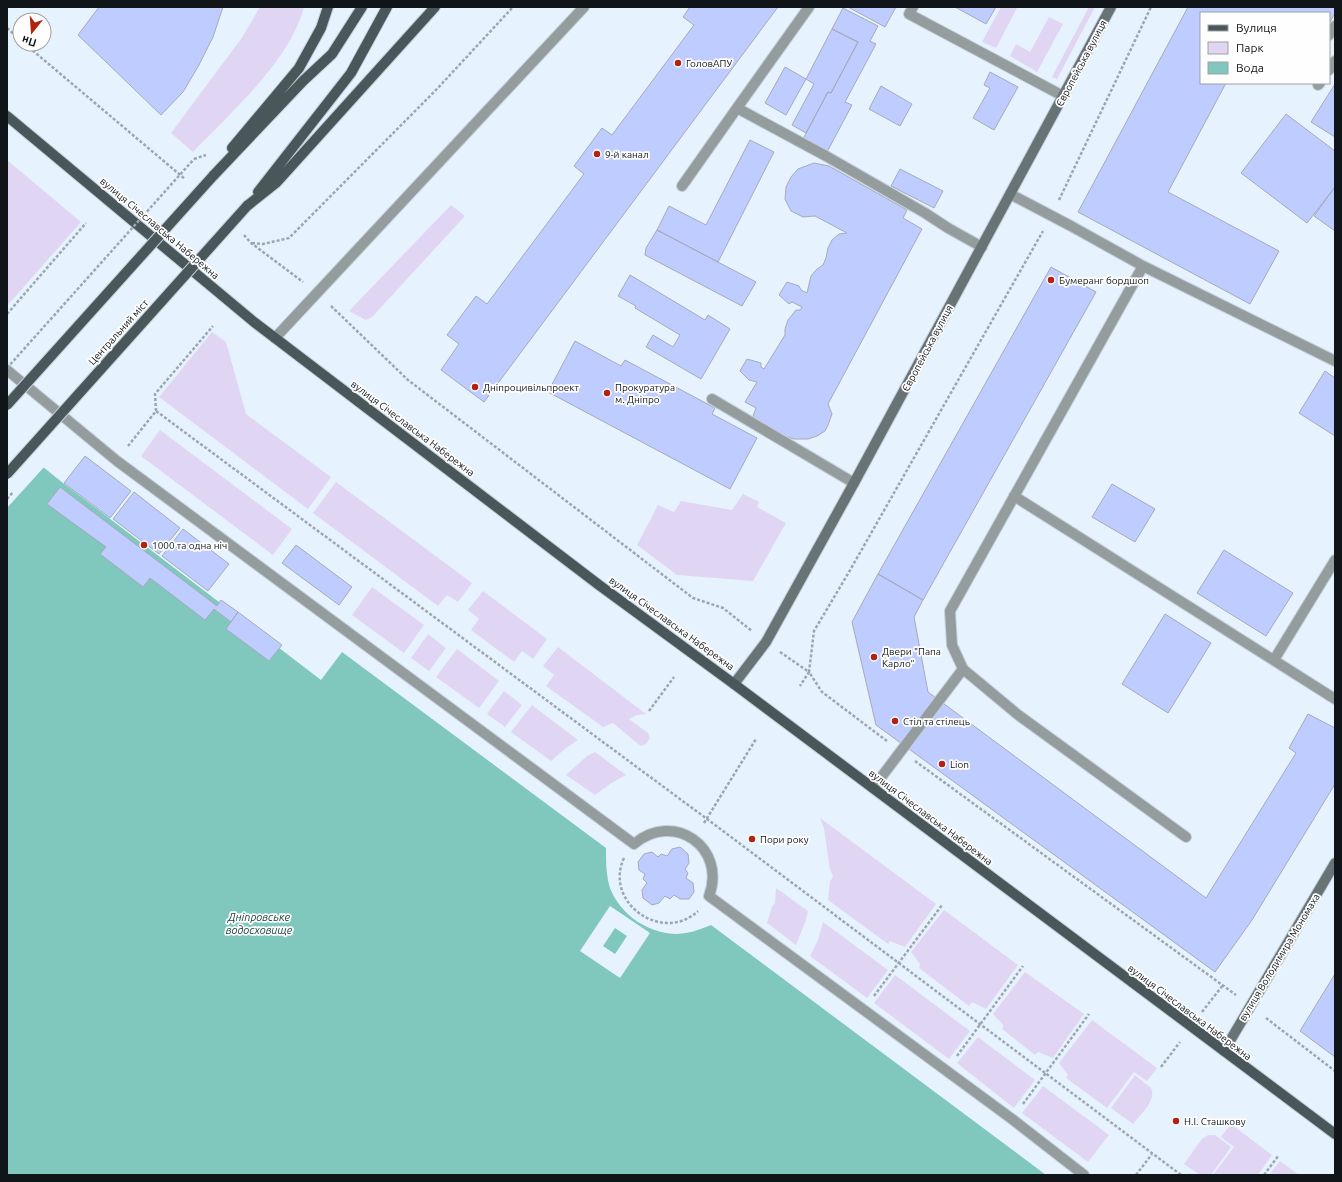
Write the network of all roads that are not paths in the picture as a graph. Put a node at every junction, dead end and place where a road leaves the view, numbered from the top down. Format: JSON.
{"nodes":[{"id":1,"x":328,"y":7,"type":"edge"},
{"id":2,"x":362,"y":7,"type":"edge"},
{"id":3,"x":387,"y":7,"type":"edge"},
{"id":4,"x":435,"y":7,"type":"edge"},
{"id":5,"x":584,"y":7,"type":"edge"},
{"id":6,"x":809,"y":7,"type":"edge"},
{"id":7,"x":913,"y":7,"type":"edge"},
{"id":8,"x":1111,"y":7,"type":"edge"},
{"id":9,"x":1063,"y":96,"type":"junction"},
{"id":10,"x":737,"y":108,"type":"junction"},
{"id":11,"x":7,"y":116,"type":"edge"},
{"id":12,"x":213,"y":176,"type":"junction"},
{"id":13,"x":682,"y":186,"type":"dead end"},
{"id":14,"x":1010,"y":194,"type":"junction"},
{"id":15,"x":247,"y":206,"type":"junction"},
{"id":16,"x":982,"y":247,"type":"junction"},
{"id":17,"x":1143,"y":266,"type":"junction"},
{"id":18,"x":275,"y":338,"type":"junction"},
{"id":19,"x":1335,"y":361,"type":"edge"},
{"id":20,"x":7,"y":369,"type":"edge"},
{"id":21,"x":712,"y":399,"type":"dead end"},
{"id":22,"x":7,"y":405,"type":"edge"},
{"id":23,"x":7,"y":474,"type":"edge"},
{"id":24,"x":854,"y":483,"type":"junction"},
{"id":25,"x":1014,"y":496,"type":"junction"},
{"id":26,"x":1335,"y":560,"type":"edge"},
{"id":27,"x":1274,"y":660,"type":"junction"},
{"id":28,"x":963,"y":669,"type":"junction"},
{"id":29,"x":734,"y":684,"type":"junction"},
{"id":30,"x":1335,"y":699,"type":"edge"},
{"id":31,"x":872,"y":788,"type":"junction"},
{"id":32,"x":1186,"y":837,"type":"dead end"},
{"id":33,"x":1335,"y":863,"type":"edge"},
{"id":34,"x":1224,"y":1052,"type":"junction"},
{"id":35,"x":1335,"y":1134,"type":"edge"},
{"id":36,"x":1084,"y":1175,"type":"edge"}],
"edges":[{"from":1,"to":12,"type":"main road"},
{"from":2,"to":12,"type":"main road"},
{"from":3,"to":15,"type":"main road"},
{"from":4,"to":15,"type":"main road"},
{"from":5,"to":18,"type":"street"},
{"from":6,"to":10,"type":"street"},
{"from":7,"to":9,"type":"street"},
{"from":8,"to":9,"type":"street","name":"Європейська вулиця"},
{"from":9,"to":14,"type":"street","name":"Європейська вулиця"},
{"from":10,"to":13,"type":"street"},
{"from":10,"to":16,"type":"street"},
{"from":11,"to":18,"type":"main road","name":"вулиця Січеславська Набережна"},
{"from":12,"to":22,"type":"main road","bridge":true},
{"from":14,"to":16,"type":"street","name":"Європейська вулиця"},
{"from":14,"to":17,"type":"street"},
{"from":15,"to":23,"type":"main road","name":"Центральний міст","bridge":true},
{"from":16,"to":24,"type":"street","name":"Європейська вулиця"},
{"from":17,"to":19,"type":"street"},
{"from":17,"to":25,"type":"street"},
{"from":18,"to":29,"type":"main road","name":"вулиця Січеславська Набережна"},
{"from":20,"to":36,"type":"street"},
{"from":21,"to":24,"type":"street"},
{"from":24,"to":29,"type":"street","name":"Європейська вулиця"},
{"from":25,"to":27,"type":"street"},
{"from":25,"to":28,"type":"street"},
{"from":26,"to":27,"type":"street"},
{"from":27,"to":30,"type":"street"},
{"from":28,"to":31,"type":"street"},
{"from":28,"to":32,"type":"street"},
{"from":29,"to":31,"type":"main road","name":"вулиця Січеславська Набережна"},
{"from":31,"to":34,"type":"main road","name":"вулиця Січеславська Набережна"},
{"from":33,"to":34,"type":"street","name":"вулиця Володимира Мономаха"},
{"from":34,"to":35,"type":"main road","name":"вулиця Січеславська Набережна"}]}
